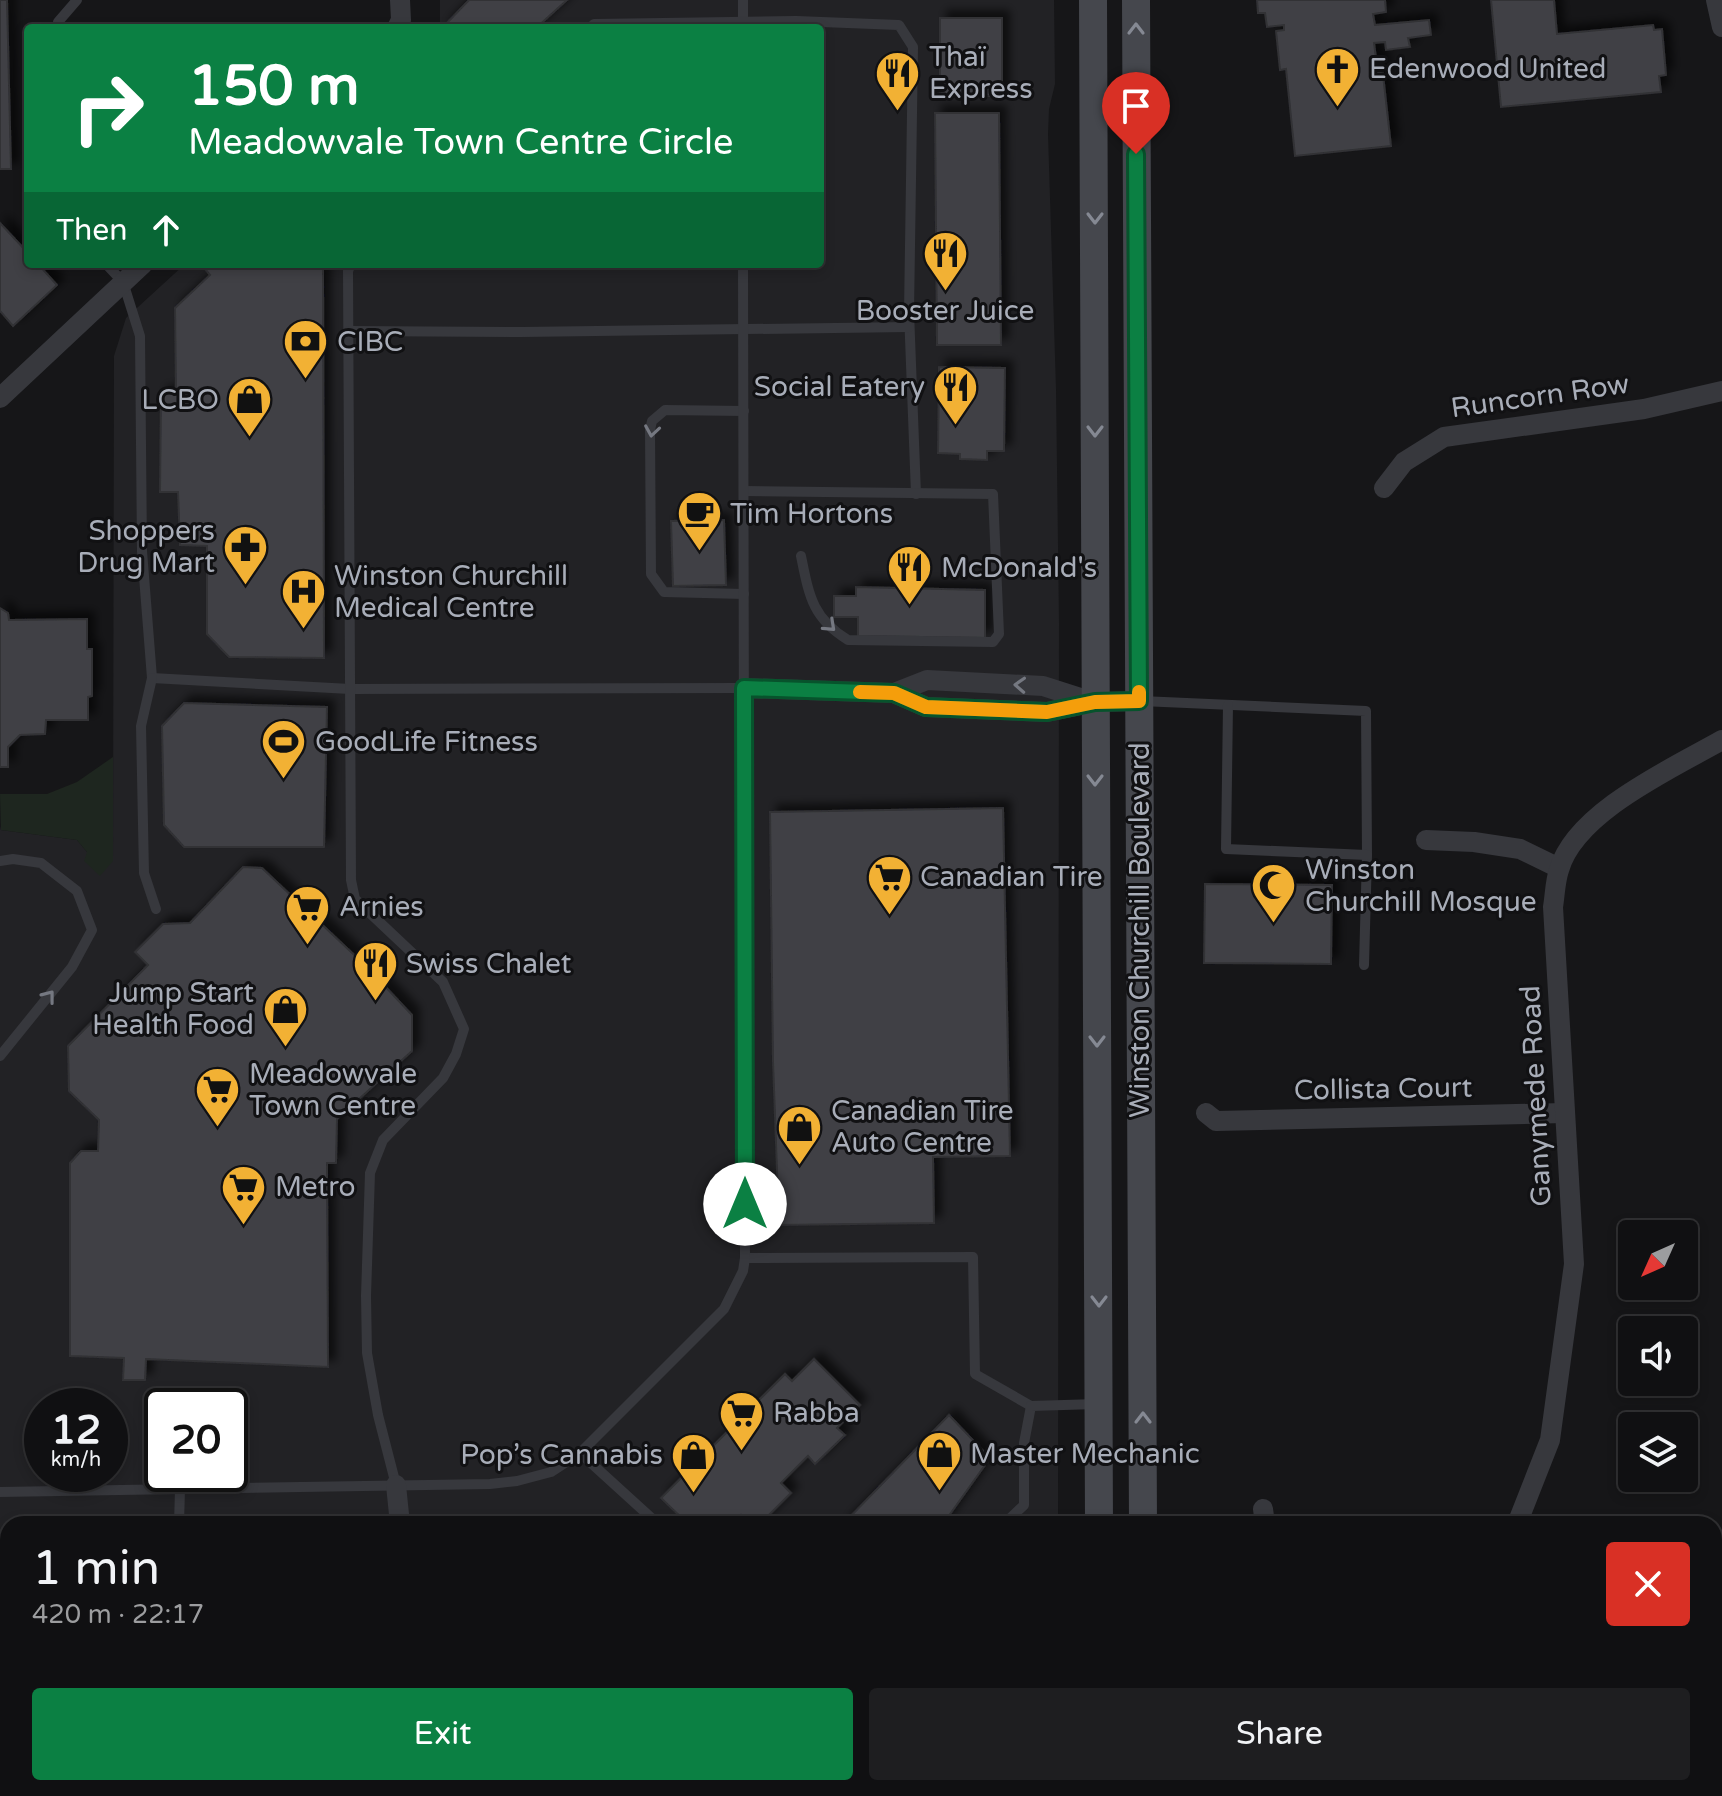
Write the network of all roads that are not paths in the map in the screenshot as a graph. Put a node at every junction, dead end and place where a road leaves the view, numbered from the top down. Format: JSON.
{"nodes":[{"id":1,"x":77,"y":0,"type":"edge"},
{"id":2,"x":743,"y":0,"type":"edge"},
{"id":3,"x":1093,"y":0,"type":"edge"},
{"id":4,"x":1136,"y":0,"type":"edge"},
{"id":5,"x":1716,"y":0,"type":"edge"},
{"id":6,"x":58,"y":24,"type":"edge"},
{"id":7,"x":743,"y":24,"type":"edge"},
{"id":8,"x":764,"y":24,"type":"edge"},
{"id":9,"x":1722,"y":27,"type":"edge"},
{"id":10,"x":110,"y":268,"type":"edge"},
{"id":11,"x":139,"y":268,"type":"edge"},
{"id":12,"x":349,"y":268,"type":"edge"},
{"id":13,"x":743,"y":268,"type":"edge"},
{"id":14,"x":123,"y":282,"type":"junction"},
{"id":15,"x":909,"y":327,"type":"junction"},
{"id":16,"x":743,"y":329,"type":"junction"},
{"id":17,"x":349,"y":331,"type":"junction"},
{"id":18,"x":1722,"y":391,"type":"edge"},
{"id":19,"x":0,"y":398,"type":"edge"},
{"id":20,"x":744,"y":411,"type":"junction"},
{"id":21,"x":1384,"y":488,"type":"dead end"},
{"id":22,"x":744,"y":491,"type":"junction"},
{"id":23,"x":916,"y":494,"type":"junction"},
{"id":24,"x":801,"y":556,"type":"dead end"},
{"id":25,"x":744,"y":594,"type":"junction"},
{"id":26,"x":152,"y":678,"type":"junction"},
{"id":27,"x":744,"y":688,"type":"junction"},
{"id":28,"x":350,"y":689,"type":"junction"},
{"id":29,"x":1139,"y":701,"type":"junction"},
{"id":30,"x":1095,"y":702,"type":"junction"},
{"id":31,"x":1228,"y":705,"type":"junction"},
{"id":32,"x":1722,"y":740,"type":"edge"},
{"id":33,"x":1426,"y":840,"type":"dead end"},
{"id":34,"x":1367,"y":855,"type":"junction"},
{"id":35,"x":0,"y":861,"type":"edge"},
{"id":36,"x":1559,"y":868,"type":"junction"},
{"id":37,"x":156,"y":909,"type":"dead end"},
{"id":38,"x":1364,"y":965,"type":"dead end"},
{"id":39,"x":0,"y":1056,"type":"edge"},
{"id":40,"x":1206,"y":1113,"type":"dead end"},
{"id":41,"x":1564,"y":1113,"type":"junction"},
{"id":42,"x":745,"y":1258,"type":"junction"},
{"id":43,"x":1099,"y":1404,"type":"junction"},
{"id":44,"x":1031,"y":1406,"type":"junction"},
{"id":45,"x":580,"y":1453,"type":"junction"},
{"id":46,"x":396,"y":1485,"type":"junction"},
{"id":47,"x":248,"y":1488,"type":"edge"},
{"id":48,"x":144,"y":1490,"type":"edge"},
{"id":49,"x":0,"y":1492,"type":"edge"},
{"id":50,"x":180,"y":1492,"type":"edge"},
{"id":51,"x":179,"y":1516,"type":"edge"},
{"id":52,"x":399,"y":1516,"type":"edge"},
{"id":53,"x":649,"y":1516,"type":"edge"},
{"id":54,"x":1012,"y":1516,"type":"edge"},
{"id":55,"x":1099,"y":1516,"type":"edge"},
{"id":56,"x":1143,"y":1516,"type":"edge"},
{"id":57,"x":1520,"y":1516,"type":"edge"}],
"edges":[{"from":1,"to":6,"type":"lane"},
{"from":2,"to":7,"type":"lane"},
{"from":3,"to":30,"type":"main road","name":"Winston Churchill Boulevard","one_way":true},
{"from":29,"to":4,"type":"main road","name":"Winston Churchill Boulevard","one_way":true},
{"from":5,"to":9,"type":"street"},
{"from":8,"to":15,"type":"lane"},
{"from":10,"to":14,"type":"lane"},
{"from":11,"to":14,"type":"street"},
{"from":12,"to":17,"type":"lane"},
{"from":13,"to":16,"type":"lane"},
{"from":14,"to":19,"type":"street"},
{"from":14,"to":26,"type":"lane"},
{"from":15,"to":16,"type":"lane"},
{"from":15,"to":23,"type":"lane"},
{"from":16,"to":17,"type":"lane"},
{"from":16,"to":20,"type":"lane"},
{"from":17,"to":28,"type":"lane"},
{"from":18,"to":21,"type":"street","name":"Runcorn Row"},
{"from":20,"to":22,"type":"lane"},
{"from":20,"to":25,"type":"lane","one_way":true},
{"from":22,"to":23,"type":"lane"},
{"from":22,"to":25,"type":"lane"},
{"from":24,"to":23,"type":"lane","one_way":true},
{"from":25,"to":27,"type":"lane"},
{"from":26,"to":28,"type":"lane"},
{"from":26,"to":37,"type":"lane"},
{"from":27,"to":28,"type":"lane"},
{"from":27,"to":30,"type":"street"},
{"from":27,"to":42,"type":"lane"},
{"from":28,"to":46,"type":"lane"},
{"from":29,"to":30,"type":"street"},
{"from":29,"to":31,"type":"lane"},
{"from":56,"to":29,"type":"main road","name":"Winston Churchill Boulevard","one_way":true},
{"from":30,"to":43,"type":"main road","name":"Winston Churchill Boulevard","one_way":true},
{"from":31,"to":34,"type":"lane"},
{"from":31,"to":34,"type":"lane"},
{"from":32,"to":36,"type":"street","name":"Ganymede Road"},
{"from":33,"to":36,"type":"street"},
{"from":34,"to":38,"type":"lane"},
{"from":39,"to":35,"type":"lane","one_way":true},
{"from":36,"to":41,"type":"street","name":"Ganymede Road"},
{"from":40,"to":41,"type":"street","name":"Collista Court"},
{"from":41,"to":57,"type":"street","name":"Ganymede Road"},
{"from":42,"to":44,"type":"lane"},
{"from":42,"to":45,"type":"lane"},
{"from":43,"to":44,"type":"lane"},
{"from":43,"to":55,"type":"main road","name":"Winston Churchill Boulevard"},
{"from":44,"to":54,"type":"lane"},
{"from":45,"to":46,"type":"lane"},
{"from":45,"to":53,"type":"lane"},
{"from":46,"to":47,"type":"lane"},
{"from":46,"to":52,"type":"street"},
{"from":48,"to":49,"type":"lane"},
{"from":50,"to":51,"type":"lane"}]}
